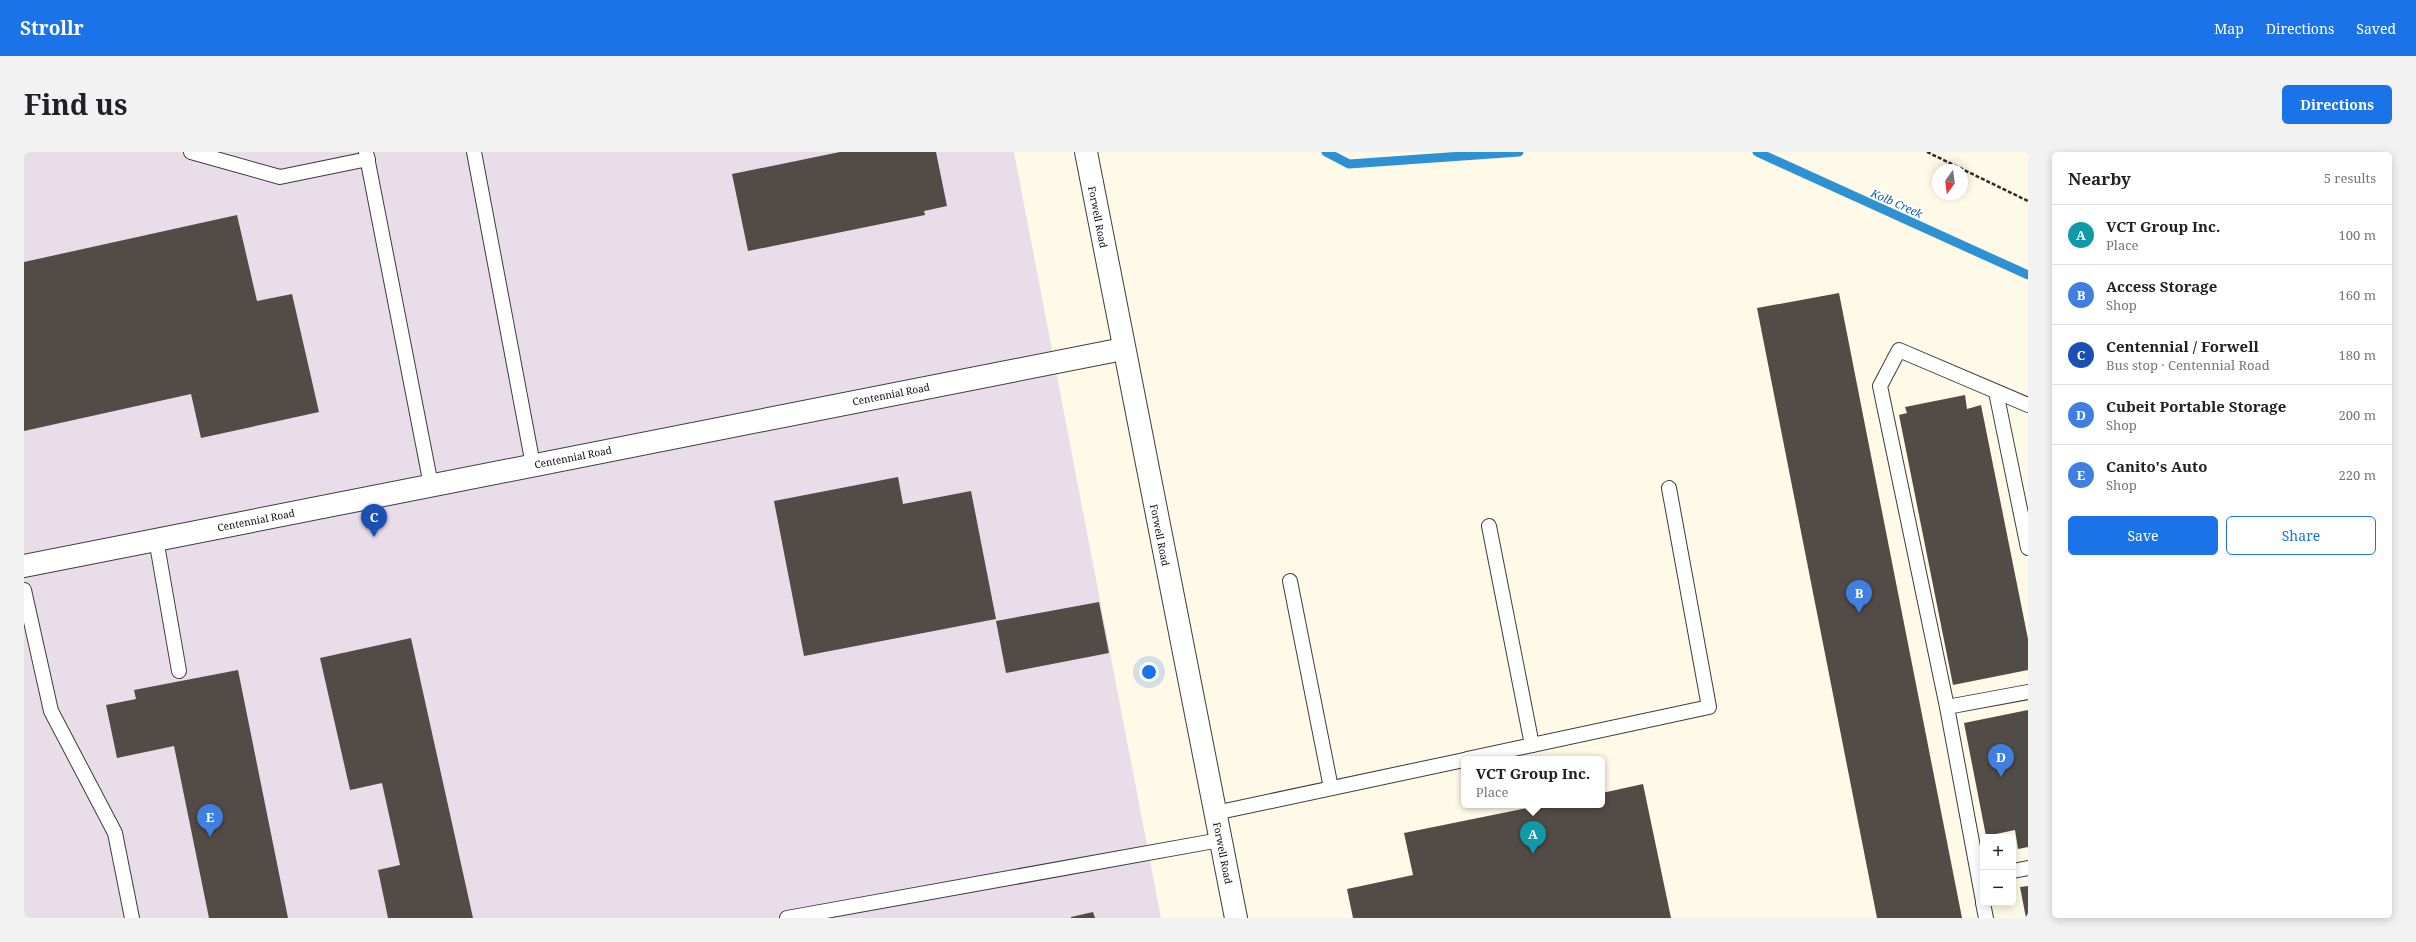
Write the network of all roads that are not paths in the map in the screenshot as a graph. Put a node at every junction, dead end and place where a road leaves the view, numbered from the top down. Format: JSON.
{"nodes":[{"id":1,"x":191,"y":152,"type":"edge"},
{"id":2,"x":474,"y":152,"type":"edge"},
{"id":3,"x":1086,"y":152,"type":"edge"},
{"id":4,"x":367,"y":156,"type":"edge"},
{"id":5,"x":1123,"y":349,"type":"junction"},
{"id":6,"x":1996,"y":392,"type":"junction"},
{"id":7,"x":2028,"y":405,"type":"edge"},
{"id":8,"x":533,"y":465,"type":"junction"},
{"id":9,"x":431,"y":485,"type":"junction"},
{"id":10,"x":1669,"y":488,"type":"dead end"},
{"id":11,"x":1489,"y":526,"type":"dead end"},
{"id":12,"x":156,"y":539,"type":"junction"},
{"id":13,"x":2028,"y":548,"type":"edge"},
{"id":14,"x":24,"y":566,"type":"edge"},
{"id":15,"x":1290,"y":581,"type":"dead end"},
{"id":16,"x":24,"y":590,"type":"edge"},
{"id":17,"x":179,"y":671,"type":"dead end"},
{"id":18,"x":2028,"y":692,"type":"edge"},
{"id":19,"x":1947,"y":707,"type":"junction"},
{"id":20,"x":1532,"y":745,"type":"junction"},
{"id":21,"x":1481,"y":756,"type":"edge"},
{"id":22,"x":1461,"y":761,"type":"edge"},
{"id":23,"x":1331,"y":788,"type":"junction"},
{"id":24,"x":1215,"y":813,"type":"junction"},
{"id":25,"x":1220,"y":840,"type":"junction"},
{"id":26,"x":2028,"y":868,"type":"edge"},
{"id":27,"x":2016,"y":870,"type":"edge"},
{"id":28,"x":1980,"y":871,"type":"edge"},
{"id":29,"x":1984,"y":906,"type":"edge"},
{"id":30,"x":132,"y":918,"type":"edge"},
{"id":31,"x":787,"y":918,"type":"edge"},
{"id":32,"x":1236,"y":918,"type":"edge"},
{"id":33,"x":1986,"y":918,"type":"edge"}],
"edges":[{"from":1,"to":4,"type":"lane"},
{"from":2,"to":8,"type":"lane"},
{"from":3,"to":5,"type":"street","name":"Forwell Road"},
{"from":4,"to":9,"type":"lane"},
{"from":5,"to":8,"type":"street","name":"Centennial Road"},
{"from":5,"to":24,"type":"street","name":"Forwell Road"},
{"from":6,"to":7,"type":"lane"},
{"from":6,"to":13,"type":"lane"},
{"from":6,"to":19,"type":"lane"},
{"from":8,"to":9,"type":"street","name":"Centennial Road"},
{"from":9,"to":12,"type":"street","name":"Centennial Road"},
{"from":10,"to":20,"type":"lane"},
{"from":11,"to":20,"type":"lane"},
{"from":12,"to":14,"type":"street","name":"Centennial Road"},
{"from":12,"to":17,"type":"lane"},
{"from":15,"to":23,"type":"lane"},
{"from":16,"to":30,"type":"lane"},
{"from":18,"to":19,"type":"lane"},
{"from":19,"to":28,"type":"lane"},
{"from":20,"to":21,"type":"lane"},
{"from":22,"to":23,"type":"lane"},
{"from":23,"to":24,"type":"lane"},
{"from":24,"to":25,"type":"street","name":"Forwell Road"},
{"from":25,"to":31,"type":"lane"},
{"from":25,"to":32,"type":"street","name":"Forwell Road"},
{"from":26,"to":27,"type":"lane"},
{"from":29,"to":33,"type":"lane"}]}
